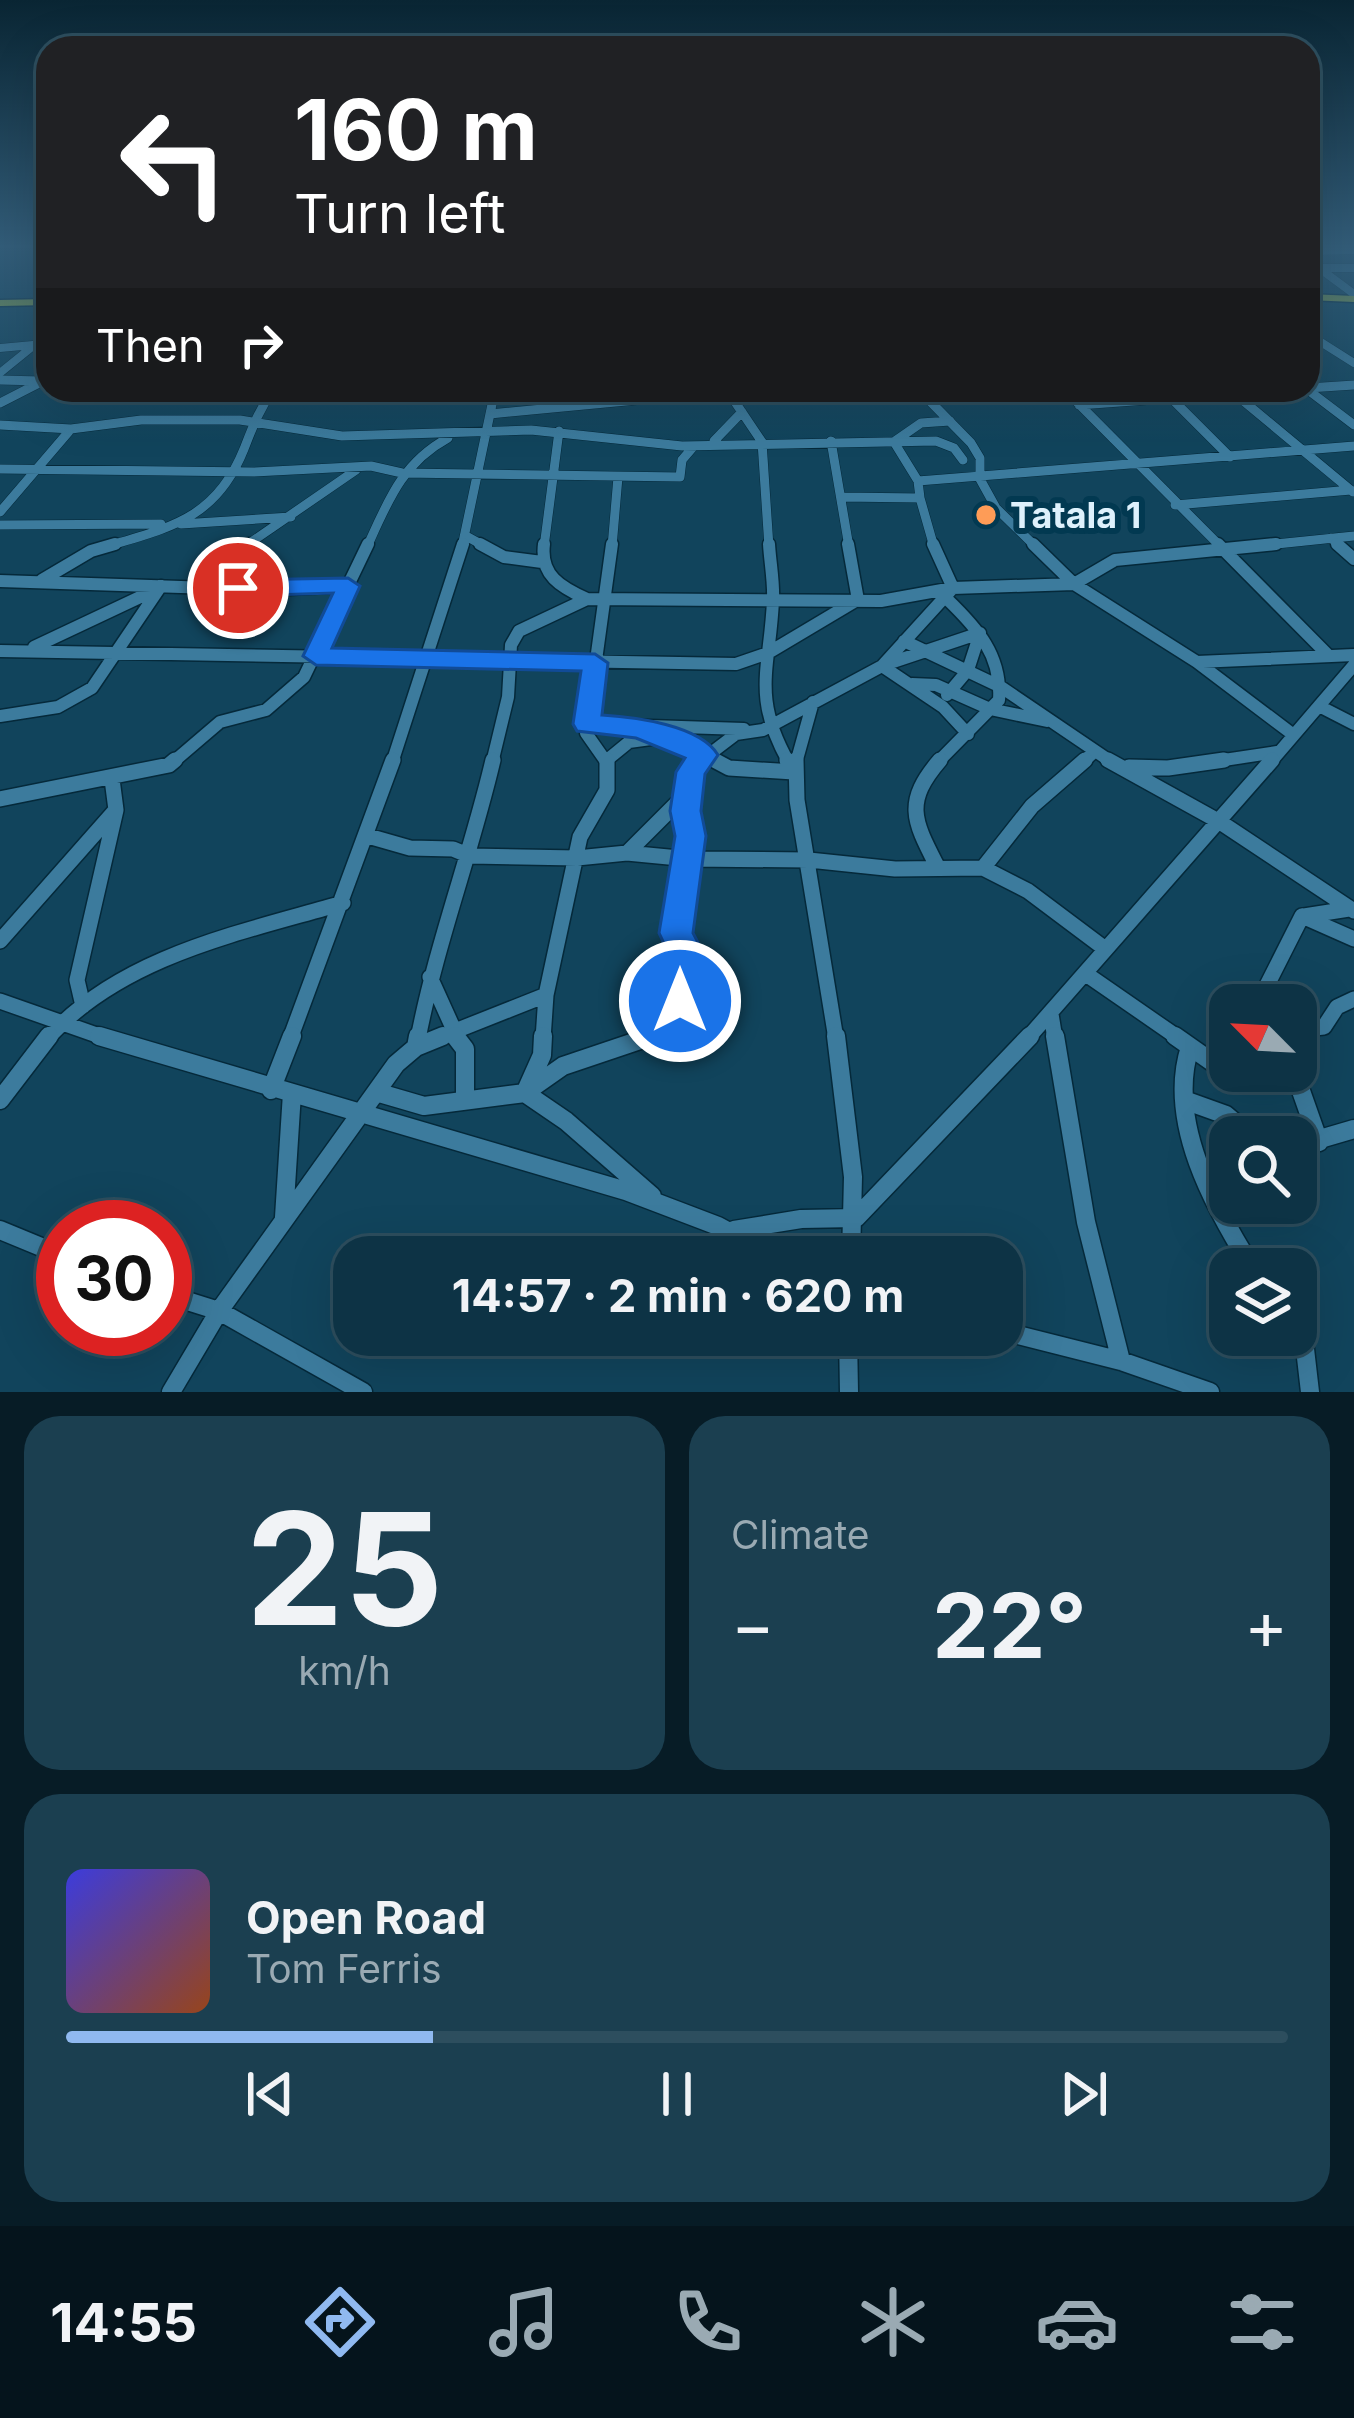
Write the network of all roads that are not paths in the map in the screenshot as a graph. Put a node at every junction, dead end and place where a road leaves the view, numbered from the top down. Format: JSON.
{"nodes":[{"id":1,"x":1320,"y":342,"type":"edge"},
{"id":2,"x":34,"y":345,"type":"joint"},
{"id":3,"x":0,"y":348,"type":"edge"},
{"id":4,"x":13,"y":363,"type":"junction"},
{"id":5,"x":1354,"y":363,"type":"edge"},
{"id":6,"x":0,"y":377,"type":"edge"},
{"id":7,"x":15,"y":380,"type":"junction"},
{"id":8,"x":36,"y":381,"type":"edge"},
{"id":9,"x":36,"y":385,"type":"edge"},
{"id":10,"x":1354,"y":385,"type":"edge"},
{"id":11,"x":1320,"y":387,"type":"edge"},
{"id":12,"x":1320,"y":398,"type":"edge"},
{"id":13,"x":0,"y":400,"type":"edge"},
{"id":14,"x":265,"y":402,"type":"edge"},
{"id":15,"x":491,"y":402,"type":"edge"},
{"id":16,"x":614,"y":402,"type":"edge"},
{"id":17,"x":735,"y":402,"type":"edge"},
{"id":18,"x":931,"y":402,"type":"edge"},
{"id":19,"x":1076,"y":402,"type":"edge"},
{"id":20,"x":1125,"y":402,"type":"edge"},
{"id":21,"x":1175,"y":402,"type":"edge"},
{"id":22,"x":1244,"y":402,"type":"edge"},
{"id":23,"x":1078,"y":405,"type":"junction"},
{"id":24,"x":742,"y":412,"type":"junction"},
{"id":25,"x":490,"y":414,"type":"junction"},
{"id":26,"x":252,"y":420,"type":"junction"},
{"id":27,"x":950,"y":421,"type":"junction"},
{"id":28,"x":0,"y":425,"type":"edge"},
{"id":29,"x":1354,"y":425,"type":"edge"},
{"id":30,"x":71,"y":429,"type":"junction"},
{"id":31,"x":485,"y":430,"type":"junction"},
{"id":32,"x":559,"y":431,"type":"junction"},
{"id":33,"x":432,"y":436,"type":"junction"},
{"id":34,"x":454,"y":436,"type":"junction"},
{"id":35,"x":831,"y":441,"type":"junction"},
{"id":36,"x":712,"y":442,"type":"junction"},
{"id":37,"x":762,"y":442,"type":"junction"},
{"id":38,"x":894,"y":442,"type":"junction"},
{"id":39,"x":971,"y":443,"type":"junction"},
{"id":40,"x":1354,"y":446,"type":"edge"},
{"id":41,"x":688,"y":447,"type":"junction"},
{"id":42,"x":954,"y":448,"type":"junction"},
{"id":43,"x":1298,"y":449,"type":"junction"},
{"id":44,"x":422,"y":452,"type":"junction"},
{"id":45,"x":1230,"y":457,"type":"junction"},
{"id":46,"x":980,"y":458,"type":"junction"},
{"id":47,"x":963,"y":460,"type":"junction"},
{"id":48,"x":1136,"y":465,"type":"junction"},
{"id":49,"x":0,"y":469,"type":"edge"},
{"id":50,"x":232,"y":469,"type":"junction"},
{"id":51,"x":357,"y":469,"type":"junction"},
{"id":52,"x":36,"y":471,"type":"junction"},
{"id":53,"x":403,"y":473,"type":"junction"},
{"id":54,"x":554,"y":475,"type":"junction"},
{"id":55,"x":480,"y":476,"type":"junction"},
{"id":56,"x":618,"y":477,"type":"junction"},
{"id":57,"x":980,"y":479,"type":"junction"},
{"id":58,"x":933,"y":480,"type":"junction"},
{"id":59,"x":918,"y":481,"type":"junction"},
{"id":60,"x":1352,"y":492,"type":"edge"},
{"id":61,"x":841,"y":497,"type":"junction"},
{"id":62,"x":920,"y":498,"type":"junction"},
{"id":63,"x":1175,"y":505,"type":"junction"},
{"id":64,"x":0,"y":512,"type":"edge"},
{"id":65,"x":291,"y":517,"type":"junction"},
{"id":66,"x":180,"y":524,"type":"junction"},
{"id":67,"x":0,"y":525,"type":"edge"},
{"id":68,"x":466,"y":536,"type":"junction"},
{"id":69,"x":1354,"y":536,"type":"edge"},
{"id":70,"x":1331,"y":538,"type":"junction"},
{"id":71,"x":1221,"y":549,"type":"junction"},
{"id":72,"x":1354,"y":559,"type":"edge"},
{"id":73,"x":542,"y":562,"type":"junction"},
{"id":74,"x":42,"y":580,"type":"junction"},
{"id":75,"x":0,"y":581,"type":"edge"},
{"id":76,"x":1074,"y":584,"type":"junction"},
{"id":77,"x":161,"y":586,"type":"junction"},
{"id":78,"x":208,"y":586,"type":"junction"},
{"id":79,"x":348,"y":586,"type":"junction"},
{"id":80,"x":950,"y":593,"type":"junction"},
{"id":81,"x":587,"y":598,"type":"junction"},
{"id":82,"x":607,"y":598,"type":"junction"},
{"id":83,"x":773,"y":599,"type":"junction"},
{"id":84,"x":858,"y":600,"type":"junction"},
{"id":85,"x":980,"y":633,"type":"junction"},
{"id":86,"x":904,"y":641,"type":"junction"},
{"id":87,"x":924,"y":650,"type":"junction"},
{"id":88,"x":0,"y":651,"type":"edge"},
{"id":89,"x":28,"y":651,"type":"junction"},
{"id":90,"x":116,"y":653,"type":"junction"},
{"id":91,"x":768,"y":653,"type":"junction"},
{"id":92,"x":1327,"y":654,"type":"junction"},
{"id":93,"x":1354,"y":655,"type":"edge"},
{"id":94,"x":316,"y":656,"type":"junction"},
{"id":95,"x":424,"y":658,"type":"junction"},
{"id":96,"x":1197,"y":662,"type":"junction"},
{"id":97,"x":512,"y":663,"type":"junction"},
{"id":98,"x":595,"y":663,"type":"junction"},
{"id":99,"x":736,"y":664,"type":"junction"},
{"id":100,"x":1354,"y":665,"type":"edge"},
{"id":101,"x":882,"y":666,"type":"junction"},
{"id":102,"x":968,"y":670,"type":"junction"},
{"id":103,"x":762,"y":674,"type":"junction"},
{"id":104,"x":912,"y":684,"type":"junction"},
{"id":105,"x":1001,"y":687,"type":"junction"},
{"id":106,"x":949,"y":691,"type":"junction"},
{"id":107,"x":814,"y":700,"type":"junction"},
{"id":108,"x":1318,"y":706,"type":"junction"},
{"id":109,"x":943,"y":707,"type":"junction"},
{"id":110,"x":991,"y":710,"type":"junction"},
{"id":111,"x":0,"y":716,"type":"edge"},
{"id":112,"x":1054,"y":723,"type":"junction"},
{"id":113,"x":587,"y":724,"type":"junction"},
{"id":114,"x":1354,"y":724,"type":"edge"},
{"id":115,"x":691,"y":727,"type":"junction"},
{"id":116,"x":767,"y":727,"type":"junction"},
{"id":117,"x":641,"y":728,"type":"junction"},
{"id":118,"x":1291,"y":733,"type":"junction"},
{"id":119,"x":968,"y":734,"type":"junction"},
{"id":120,"x":668,"y":739,"type":"junction"},
{"id":121,"x":628,"y":740,"type":"junction"},
{"id":122,"x":1094,"y":752,"type":"junction"},
{"id":123,"x":1277,"y":752,"type":"junction"},
{"id":124,"x":704,"y":755,"type":"junction"},
{"id":125,"x":607,"y":760,"type":"junction"},
{"id":126,"x":1122,"y":767,"type":"junction"},
{"id":127,"x":794,"y":772,"type":"junction"},
{"id":128,"x":112,"y":779,"type":"junction"},
{"id":129,"x":688,"y":792,"type":"junction"},
{"id":130,"x":0,"y":799,"type":"edge"},
{"id":131,"x":116,"y":810,"type":"junction"},
{"id":132,"x":1220,"y":823,"type":"junction"},
{"id":133,"x":368,"y":836,"type":"junction"},
{"id":134,"x":627,"y":854,"type":"junction"},
{"id":135,"x":470,"y":856,"type":"junction"},
{"id":136,"x":577,"y":858,"type":"junction"},
{"id":137,"x":689,"y":860,"type":"junction"},
{"id":138,"x":809,"y":860,"type":"junction"},
{"id":139,"x":938,"y":868,"type":"junction"},
{"id":140,"x":983,"y":868,"type":"junction"},
{"id":141,"x":343,"y":902,"type":"junction"},
{"id":142,"x":1353,"y":909,"type":"edge"},
{"id":143,"x":1303,"y":916,"type":"junction"},
{"id":144,"x":1354,"y":939,"type":"edge"},
{"id":145,"x":0,"y":941,"type":"edge"},
{"id":146,"x":1103,"y":948,"type":"junction"},
{"id":147,"x":1086,"y":974,"type":"junction"},
{"id":148,"x":430,"y":977,"type":"junction"},
{"id":149,"x":1268,"y":984,"type":"edge"},
{"id":150,"x":546,"y":995,"type":"junction"},
{"id":151,"x":1354,"y":999,"type":"edge"},
{"id":152,"x":0,"y":1001,"type":"edge"},
{"id":153,"x":83,"y":1006,"type":"junction"},
{"id":154,"x":1051,"y":1015,"type":"junction"},
{"id":155,"x":62,"y":1022,"type":"junction"},
{"id":156,"x":1317,"y":1028,"type":"edge"},
{"id":157,"x":452,"y":1032,"type":"junction"},
{"id":158,"x":416,"y":1047,"type":"junction"},
{"id":159,"x":1190,"y":1047,"type":"junction"},
{"id":160,"x":1209,"y":1058,"type":"edge"},
{"id":161,"x":271,"y":1090,"type":"junction"},
{"id":162,"x":376,"y":1092,"type":"junction"},
{"id":163,"x":1301,"y":1092,"type":"edge"},
{"id":164,"x":292,"y":1093,"type":"junction"},
{"id":165,"x":525,"y":1093,"type":"junction"},
{"id":166,"x":0,"y":1100,"type":"edge"},
{"id":167,"x":465,"y":1100,"type":"junction"},
{"id":168,"x":1187,"y":1101,"type":"junction"},
{"id":169,"x":362,"y":1110,"type":"junction"},
{"id":170,"x":1227,"y":1116,"type":"edge"},
{"id":171,"x":1354,"y":1129,"type":"edge"},
{"id":172,"x":1319,"y":1142,"type":"joint"},
{"id":173,"x":657,"y":1201,"type":"junction"},
{"id":174,"x":856,"y":1218,"type":"junction"},
{"id":175,"x":283,"y":1222,"type":"junction"},
{"id":176,"x":0,"y":1230,"type":"edge"},
{"id":177,"x":734,"y":1230,"type":"junction"},
{"id":178,"x":743,"y":1236,"type":"edge"},
{"id":179,"x":854,"y":1236,"type":"edge"},
{"id":180,"x":36,"y":1245,"type":"edge"},
{"id":181,"x":1240,"y":1248,"type":"edge"},
{"id":182,"x":192,"y":1302,"type":"edge"},
{"id":183,"x":219,"y":1311,"type":"junction"},
{"id":184,"x":1023,"y":1336,"type":"edge"},
{"id":185,"x":848,"y":1356,"type":"edge"},
{"id":186,"x":1306,"y":1356,"type":"edge"},
{"id":187,"x":1121,"y":1361,"type":"junction"},
{"id":188,"x":171,"y":1392,"type":"edge"},
{"id":189,"x":363,"y":1392,"type":"edge"},
{"id":190,"x":849,"y":1392,"type":"edge"},
{"id":191,"x":1210,"y":1392,"type":"edge"},
{"id":192,"x":1310,"y":1392,"type":"edge"}],
"edges":[{"from":1,"to":5,"type":"street"},
{"from":2,"to":3,"type":"street"},
{"from":2,"to":4,"type":"street"},
{"from":4,"to":6,"type":"street"},
{"from":4,"to":7,"type":"street"},
{"from":6,"to":7,"type":"street"},
{"from":7,"to":8,"type":"street"},
{"from":9,"to":13,"type":"street"},
{"from":10,"to":11,"type":"street"},
{"from":12,"to":29,"type":"street"},
{"from":14,"to":26,"type":"street"},
{"from":15,"to":25,"type":"street"},
{"from":16,"to":25,"type":"street"},
{"from":17,"to":24,"type":"street"},
{"from":18,"to":27,"type":"street"},
{"from":19,"to":23,"type":"street"},
{"from":20,"to":23,"type":"street"},
{"from":21,"to":45,"type":"street"},
{"from":22,"to":43,"type":"street"},
{"from":23,"to":48,"type":"street"},
{"from":24,"to":36,"type":"street"},
{"from":24,"to":37,"type":"street"},
{"from":25,"to":31,"type":"street"},
{"from":26,"to":30,"type":"street"},
{"from":26,"to":33,"type":"street"},
{"from":26,"to":50,"type":"street"},
{"from":27,"to":38,"type":"street"},
{"from":27,"to":39,"type":"street"},
{"from":28,"to":30,"type":"street"},
{"from":30,"to":52,"type":"street"},
{"from":31,"to":32,"type":"street"},
{"from":31,"to":34,"type":"street"},
{"from":31,"to":55,"type":"street"},
{"from":32,"to":41,"type":"street"},
{"from":32,"to":54,"type":"street"},
{"from":33,"to":34,"type":"street"},
{"from":33,"to":44,"type":"street"},
{"from":34,"to":44,"type":"street"},
{"from":35,"to":37,"type":"street"},
{"from":35,"to":38,"type":"street"},
{"from":35,"to":61,"type":"street"},
{"from":36,"to":37,"type":"street"},
{"from":36,"to":41,"type":"street"},
{"from":37,"to":83,"type":"street"},
{"from":38,"to":42,"type":"street"},
{"from":38,"to":59,"type":"street"},
{"from":39,"to":42,"type":"street"},
{"from":39,"to":46,"type":"street"},
{"from":40,"to":43,"type":"street"},
{"from":41,"to":56,"type":"street"},
{"from":42,"to":47,"type":"street"},
{"from":43,"to":45,"type":"street"},
{"from":43,"to":60,"type":"street"},
{"from":44,"to":53,"type":"street"},
{"from":45,"to":48,"type":"street"},
{"from":46,"to":47,"type":"street"},
{"from":46,"to":57,"type":"street"},
{"from":47,"to":58,"type":"street"},
{"from":48,"to":57,"type":"street"},
{"from":48,"to":63,"type":"street"},
{"from":49,"to":52,"type":"street"},
{"from":50,"to":51,"type":"street"},
{"from":50,"to":52,"type":"street"},
{"from":50,"to":66,"type":"street"},
{"from":51,"to":53,"type":"street"},
{"from":51,"to":65,"type":"street"},
{"from":52,"to":64,"type":"street"},
{"from":53,"to":55,"type":"street"},
{"from":53,"to":79,"type":"street"},
{"from":54,"to":55,"type":"street"},
{"from":54,"to":56,"type":"street"},
{"from":54,"to":73,"type":"street"},
{"from":55,"to":68,"type":"street"},
{"from":56,"to":82,"type":"street"},
{"from":57,"to":58,"type":"street"},
{"from":57,"to":76,"type":"street"},
{"from":58,"to":59,"type":"street"},
{"from":59,"to":62,"type":"street"},
{"from":60,"to":63,"type":"street"},
{"from":61,"to":62,"type":"street"},
{"from":61,"to":84,"type":"street"},
{"from":62,"to":80,"type":"street"},
{"from":63,"to":71,"type":"street"},
{"from":65,"to":66,"type":"street"},
{"from":65,"to":78,"type":"street"},
{"from":66,"to":67,"type":"street"},
{"from":66,"to":74,"type":"street"},
{"from":68,"to":73,"type":"street"},
{"from":68,"to":95,"type":"street"},
{"from":69,"to":70,"type":"street"},
{"from":70,"to":71,"type":"street"},
{"from":70,"to":72,"type":"street"},
{"from":71,"to":76,"type":"street"},
{"from":71,"to":92,"type":"street"},
{"from":73,"to":81,"type":"street"},
{"from":74,"to":75,"type":"street"},
{"from":74,"to":77,"type":"street"},
{"from":76,"to":80,"type":"street"},
{"from":76,"to":96,"type":"street"},
{"from":77,"to":78,"type":"street"},
{"from":77,"to":89,"type":"street"},
{"from":77,"to":90,"type":"street"},
{"from":78,"to":79,"type":"street"},
{"from":79,"to":94,"type":"street"},
{"from":80,"to":84,"type":"street"},
{"from":80,"to":85,"type":"street"},
{"from":80,"to":86,"type":"street"},
{"from":81,"to":82,"type":"street"},
{"from":81,"to":97,"type":"street"},
{"from":82,"to":83,"type":"street"},
{"from":82,"to":98,"type":"street"},
{"from":83,"to":84,"type":"street"},
{"from":83,"to":91,"type":"street"},
{"from":84,"to":91,"type":"street"},
{"from":85,"to":87,"type":"street"},
{"from":85,"to":102,"type":"street"},
{"from":85,"to":105,"type":"street"},
{"from":86,"to":87,"type":"street"},
{"from":86,"to":101,"type":"street"},
{"from":87,"to":101,"type":"street"},
{"from":87,"to":102,"type":"street"},
{"from":88,"to":89,"type":"street"},
{"from":89,"to":90,"type":"street"},
{"from":90,"to":94,"type":"street"},
{"from":90,"to":111,"type":"street"},
{"from":91,"to":99,"type":"street"},
{"from":91,"to":103,"type":"street"},
{"from":92,"to":93,"type":"street"},
{"from":92,"to":96,"type":"street"},
{"from":94,"to":95,"type":"street"},
{"from":94,"to":128,"type":"street"},
{"from":95,"to":97,"type":"street"},
{"from":95,"to":133,"type":"street"},
{"from":96,"to":118,"type":"street"},
{"from":97,"to":98,"type":"street"},
{"from":97,"to":135,"type":"street"},
{"from":98,"to":99,"type":"street"},
{"from":98,"to":113,"type":"street"},
{"from":99,"to":103,"type":"street"},
{"from":100,"to":108,"type":"street"},
{"from":101,"to":104,"type":"street"},
{"from":101,"to":107,"type":"street"},
{"from":102,"to":105,"type":"street"},
{"from":102,"to":106,"type":"street"},
{"from":103,"to":116,"type":"street"},
{"from":104,"to":106,"type":"street"},
{"from":104,"to":109,"type":"street"},
{"from":105,"to":110,"type":"street"},
{"from":105,"to":112,"type":"street"},
{"from":106,"to":109,"type":"street"},
{"from":106,"to":110,"type":"street"},
{"from":107,"to":116,"type":"street"},
{"from":107,"to":127,"type":"street"},
{"from":108,"to":114,"type":"street"},
{"from":108,"to":118,"type":"street"},
{"from":109,"to":119,"type":"street"},
{"from":110,"to":112,"type":"street"},
{"from":110,"to":119,"type":"street"},
{"from":112,"to":122,"type":"street"},
{"from":113,"to":117,"type":"street"},
{"from":113,"to":125,"type":"street"},
{"from":115,"to":116,"type":"street"},
{"from":115,"to":117,"type":"street"},
{"from":115,"to":120,"type":"street"},
{"from":116,"to":124,"type":"street"},
{"from":116,"to":127,"type":"street"},
{"from":117,"to":120,"type":"street"},
{"from":117,"to":121,"type":"street"},
{"from":118,"to":123,"type":"street"},
{"from":119,"to":139,"type":"street"},
{"from":120,"to":121,"type":"street"},
{"from":120,"to":124,"type":"street"},
{"from":121,"to":125,"type":"street"},
{"from":122,"to":126,"type":"street"},
{"from":122,"to":140,"type":"street"},
{"from":123,"to":126,"type":"street"},
{"from":123,"to":132,"type":"street"},
{"from":124,"to":127,"type":"street"},
{"from":124,"to":129,"type":"street"},
{"from":125,"to":136,"type":"street"},
{"from":126,"to":132,"type":"street"},
{"from":127,"to":138,"type":"street"},
{"from":128,"to":130,"type":"street"},
{"from":128,"to":131,"type":"street"},
{"from":129,"to":134,"type":"street"},
{"from":129,"to":137,"type":"street"},
{"from":131,"to":145,"type":"street"},
{"from":131,"to":153,"type":"street"},
{"from":132,"to":142,"type":"street"},
{"from":132,"to":146,"type":"street"},
{"from":133,"to":135,"type":"street"},
{"from":133,"to":141,"type":"street"},
{"from":134,"to":136,"type":"street"},
{"from":134,"to":137,"type":"street"},
{"from":135,"to":136,"type":"street"},
{"from":135,"to":148,"type":"street"},
{"from":136,"to":150,"type":"street"},
{"from":137,"to":138,"type":"street"},
{"from":137,"to":165,"type":"street"},
{"from":138,"to":139,"type":"street"},
{"from":138,"to":174,"type":"street"},
{"from":139,"to":140,"type":"street"},
{"from":140,"to":146,"type":"street"},
{"from":141,"to":153,"type":"street"},
{"from":141,"to":161,"type":"street"},
{"from":142,"to":143,"type":"street"},
{"from":143,"to":144,"type":"street"},
{"from":143,"to":149,"type":"street"},
{"from":146,"to":147,"type":"street"},
{"from":147,"to":154,"type":"street"},
{"from":147,"to":159,"type":"street"},
{"from":148,"to":157,"type":"street"},
{"from":148,"to":158,"type":"street"},
{"from":150,"to":157,"type":"street"},
{"from":150,"to":165,"type":"street"},
{"from":151,"to":156,"type":"street"},
{"from":152,"to":155,"type":"street"},
{"from":153,"to":155,"type":"street"},
{"from":154,"to":174,"type":"street"},
{"from":154,"to":187,"type":"street"},
{"from":155,"to":161,"type":"street"},
{"from":155,"to":166,"type":"street"},
{"from":157,"to":158,"type":"street"},
{"from":157,"to":167,"type":"street"},
{"from":158,"to":162,"type":"street"},
{"from":159,"to":160,"type":"street"},
{"from":159,"to":168,"type":"street"},
{"from":161,"to":164,"type":"street"},
{"from":162,"to":167,"type":"street"},
{"from":162,"to":169,"type":"street"},
{"from":163,"to":172,"type":"street"},
{"from":164,"to":169,"type":"street"},
{"from":164,"to":175,"type":"street"},
{"from":165,"to":167,"type":"street"},
{"from":165,"to":173,"type":"street"},
{"from":168,"to":170,"type":"street"},
{"from":168,"to":181,"type":"street"},
{"from":169,"to":173,"type":"street"},
{"from":169,"to":175,"type":"street"},
{"from":171,"to":172,"type":"street"},
{"from":173,"to":177,"type":"street"},
{"from":174,"to":177,"type":"street"},
{"from":174,"to":179,"type":"street"},
{"from":175,"to":183,"type":"street"},
{"from":176,"to":180,"type":"street"},
{"from":177,"to":178,"type":"street"},
{"from":182,"to":183,"type":"street"},
{"from":183,"to":188,"type":"street"},
{"from":183,"to":189,"type":"street"},
{"from":184,"to":187,"type":"street"},
{"from":185,"to":190,"type":"street"},
{"from":186,"to":192,"type":"street"},
{"from":187,"to":191,"type":"street"}]}
